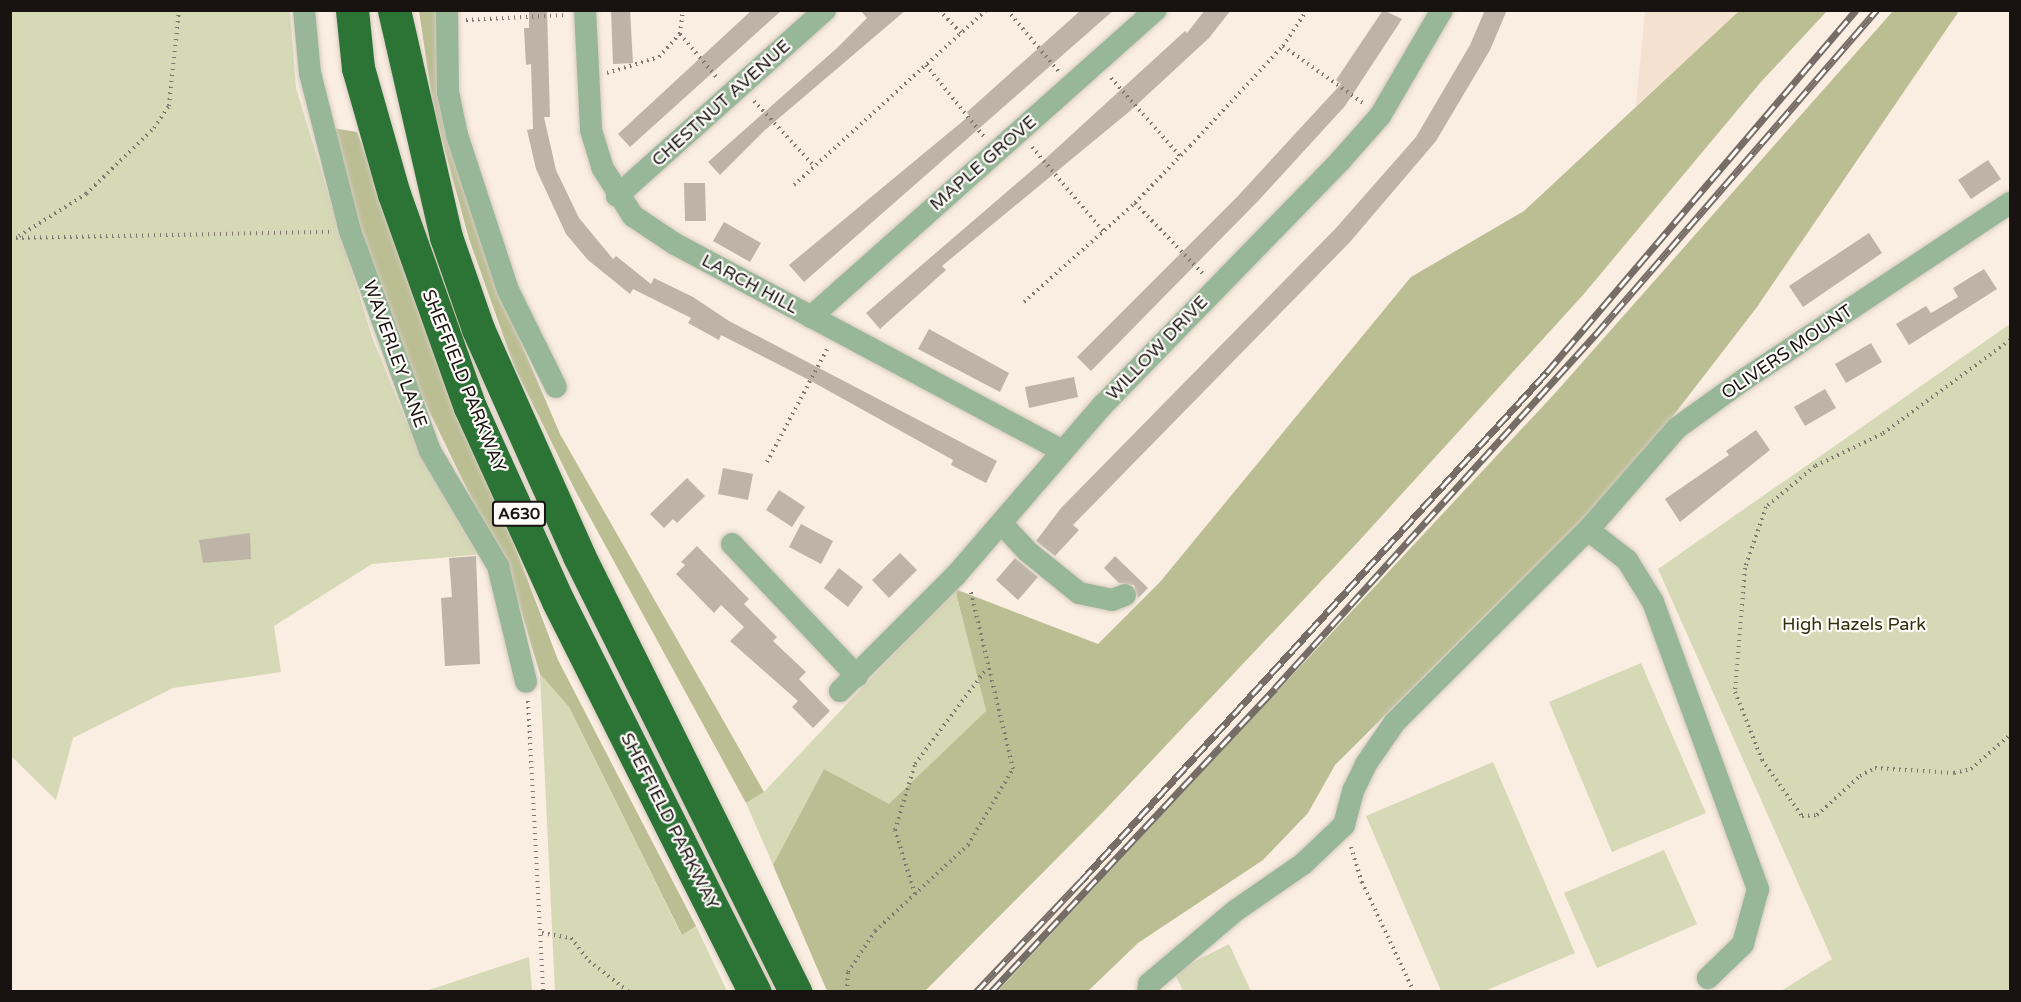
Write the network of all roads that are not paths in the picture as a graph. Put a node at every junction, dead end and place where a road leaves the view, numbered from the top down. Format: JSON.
{"nodes":[{"id":1,"x":304,"y":10,"type":"edge"},
{"id":2,"x":340,"y":10,"type":"edge"},
{"id":3,"x":352,"y":10,"type":"edge"},
{"id":4,"x":394,"y":10,"type":"edge"},
{"id":5,"x":401,"y":10,"type":"edge"},
{"id":6,"x":825,"y":10,"type":"edge"},
{"id":7,"x":1156,"y":10,"type":"edge"},
{"id":8,"x":1442,"y":10,"type":"edge"},
{"id":9,"x":585,"y":12,"type":"edge"},
{"id":10,"x":447,"y":16,"type":"edge"},
{"id":11,"x":404,"y":60,"type":"junction"},
{"id":12,"x":358,"y":68,"type":"junction"},
{"id":13,"x":617,"y":196,"type":"junction"},
{"id":14,"x":2010,"y":204,"type":"edge"},
{"id":15,"x":811,"y":316,"type":"junction"},
{"id":16,"x":556,"y":387,"type":"dead end"},
{"id":17,"x":1060,"y":450,"type":"junction"},
{"id":18,"x":1002,"y":524,"type":"junction"},
{"id":19,"x":1588,"y":530,"type":"junction"},
{"id":20,"x":732,"y":544,"type":"dead end"},
{"id":21,"x":1125,"y":594,"type":"dead end"},
{"id":22,"x":857,"y":676,"type":"junction"},
{"id":23,"x":526,"y":682,"type":"road end"},
{"id":24,"x":840,"y":691,"type":"dead end"},
{"id":25,"x":1708,"y":978,"type":"dead end"},
{"id":26,"x":755,"y":992,"type":"edge"},
{"id":27,"x":795,"y":992,"type":"edge"},
{"id":28,"x":1148,"y":992,"type":"edge"}],
"edges":[{"from":1,"to":23,"type":"street","name":"WAVERLEY LANE"},
{"from":2,"to":12,"type":"highway","number":"A630"},
{"from":3,"to":12,"type":"highway","name":"SHEFFIELD PARKWAY","number":"A630"},
{"from":4,"to":11,"type":"highway","name":"SHEFFIELD PARKWAY","number":"A630"},
{"from":5,"to":11,"type":"highway","number":"A630"},
{"from":6,"to":13,"type":"street","name":"CHESTNUT AVENUE"},
{"from":7,"to":15,"type":"street","name":"MAPLE GROVE"},
{"from":8,"to":17,"type":"street","name":"WILLOW DRIVE"},
{"from":9,"to":13,"type":"street","name":"LARCH HILL"},
{"from":10,"to":16,"type":"street"},
{"from":11,"to":27,"type":"highway","name":"SHEFFIELD PARKWAY","number":"A630"},
{"from":12,"to":26,"type":"highway","name":"SHEFFIELD PARKWAY","number":"A630"},
{"from":13,"to":15,"type":"street","name":"LARCH HILL"},
{"from":14,"to":19,"type":"street","name":"OLIVERS MOUNT"},
{"from":15,"to":17,"type":"street","name":"LARCH HILL"},
{"from":17,"to":18,"type":"street","name":"WILLOW DRIVE"},
{"from":18,"to":21,"type":"street"},
{"from":18,"to":22,"type":"street","name":"WILLOW DRIVE"},
{"from":19,"to":25,"type":"street"},
{"from":19,"to":28,"type":"street","name":"OLIVERS MOUNT"},
{"from":20,"to":22,"type":"street"},
{"from":22,"to":24,"type":"street","name":"WILLOW DRIVE"}]}
